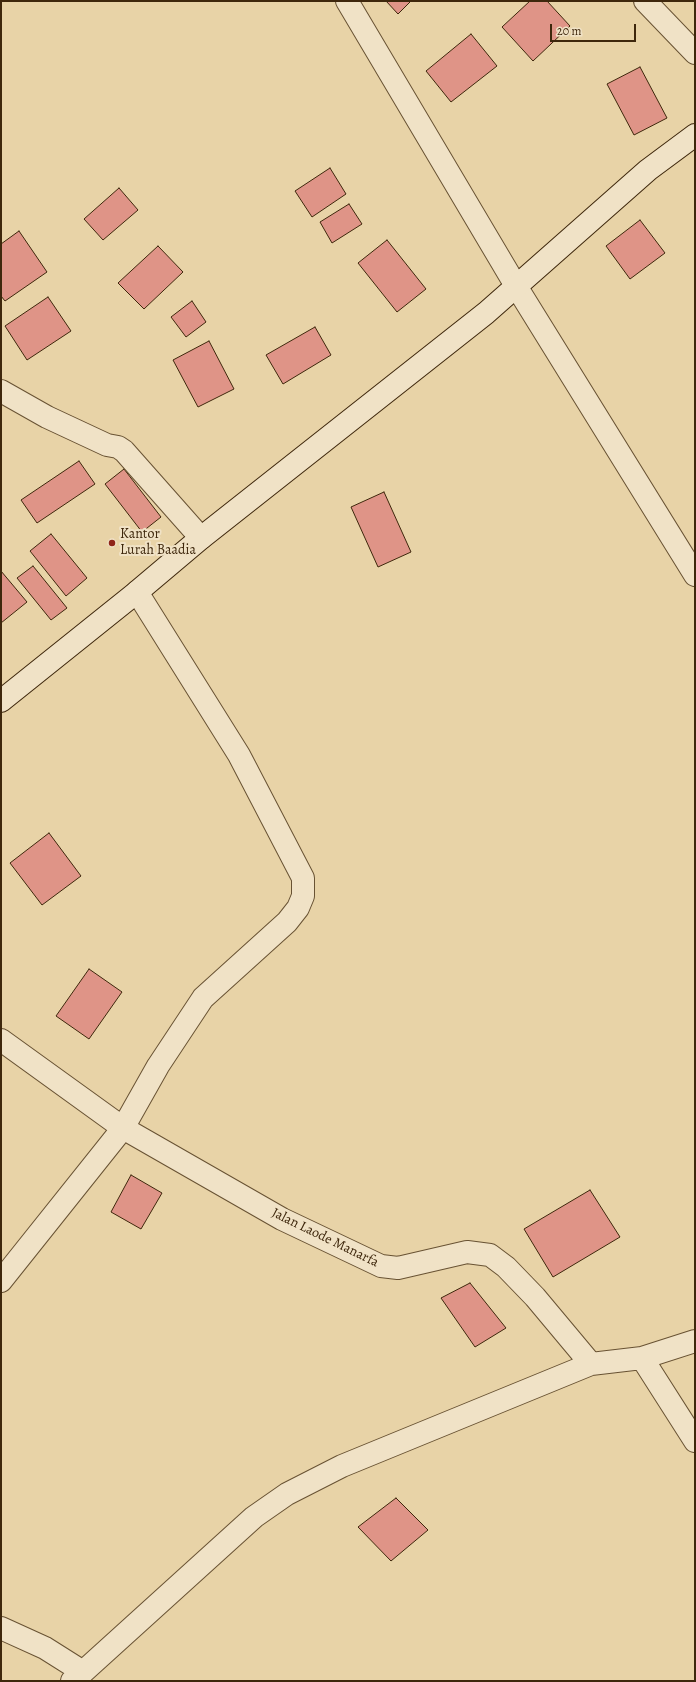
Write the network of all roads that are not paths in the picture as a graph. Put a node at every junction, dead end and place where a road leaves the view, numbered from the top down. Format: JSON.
{"nodes":[{"id":1,"x":347,"y":1,"type":"edge"},
{"id":2,"x":645,"y":1,"type":"edge"},
{"id":3,"x":695,"y":53,"type":"edge"},
{"id":4,"x":695,"y":135,"type":"edge"},
{"id":5,"x":516,"y":286,"type":"junction"},
{"id":6,"x":1,"y":391,"type":"edge"},
{"id":7,"x":201,"y":538,"type":"junction"},
{"id":8,"x":695,"y":575,"type":"edge"},
{"id":9,"x":137,"y":592,"type":"junction"},
{"id":10,"x":1,"y":701,"type":"edge"},
{"id":11,"x":1,"y":1040,"type":"edge"},
{"id":12,"x":123,"y":1128,"type":"junction"},
{"id":13,"x":1,"y":1281,"type":"edge"},
{"id":14,"x":695,"y":1341,"type":"edge"},
{"id":15,"x":642,"y":1358,"type":"junction"},
{"id":16,"x":591,"y":1364,"type":"junction"},
{"id":17,"x":695,"y":1442,"type":"edge"},
{"id":18,"x":1,"y":1628,"type":"edge"},
{"id":19,"x":77,"y":1677,"type":"edge"}],
"edges":[{"from":1,"to":5,"type":"street"},
{"from":2,"to":3,"type":"street"},
{"from":4,"to":5,"type":"street"},
{"from":5,"to":7,"type":"street"},
{"from":5,"to":8,"type":"street"},
{"from":6,"to":7,"type":"street"},
{"from":7,"to":9,"type":"street"},
{"from":9,"to":10,"type":"street"},
{"from":9,"to":12,"type":"street"},
{"from":11,"to":12,"type":"street","name":"Jalan Laode Manarfa"},
{"from":12,"to":13,"type":"street"},
{"from":12,"to":16,"type":"street","name":"Jalan Laode Manarfa"},
{"from":14,"to":15,"type":"street"},
{"from":15,"to":16,"type":"street"},
{"from":15,"to":17,"type":"street"},
{"from":16,"to":19,"type":"street"},
{"from":18,"to":19,"type":"street"}]}
